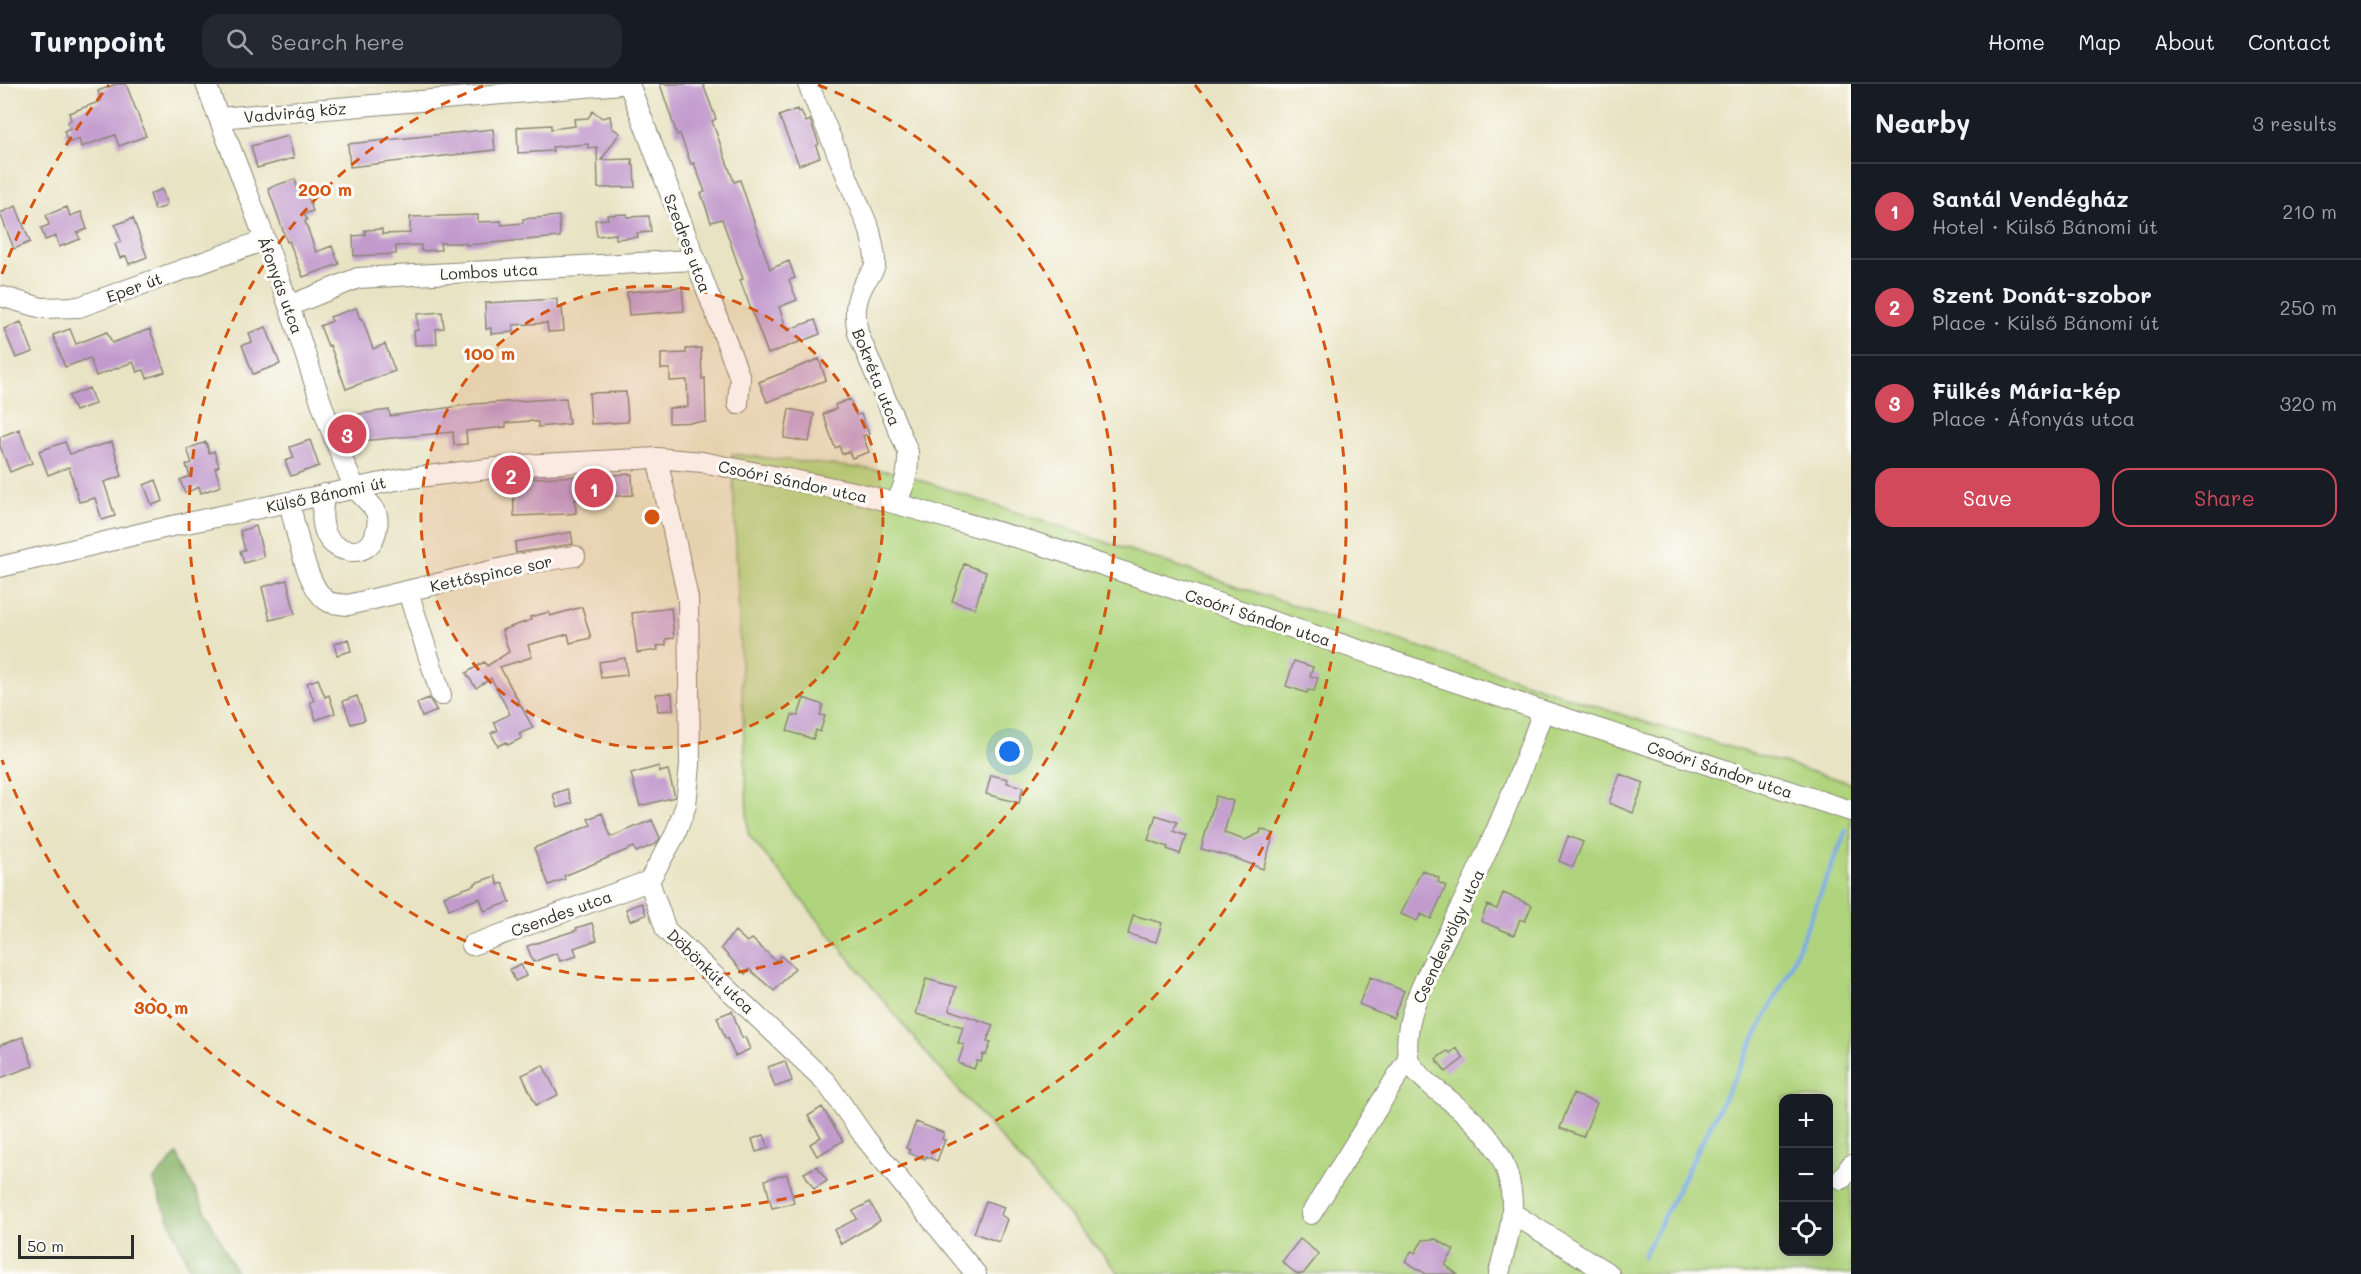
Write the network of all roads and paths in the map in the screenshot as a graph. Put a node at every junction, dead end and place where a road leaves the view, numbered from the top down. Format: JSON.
{"nodes":[{"id":1,"x":206,"y":84,"type":"edge"},
{"id":2,"x":621,"y":84,"type":"edge"},
{"id":3,"x":628,"y":84,"type":"edge"},
{"id":4,"x":808,"y":84,"type":"edge"},
{"id":5,"x":219,"y":118,"type":"junction"},
{"id":6,"x":265,"y":240,"type":"junction"},
{"id":7,"x":694,"y":260,"type":"junction"},
{"id":8,"x":0,"y":296,"type":"edge"},
{"id":9,"x":289,"y":306,"type":"junction"},
{"id":10,"x":738,"y":404,"type":"dead end"},
{"id":11,"x":657,"y":458,"type":"junction"},
{"id":12,"x":355,"y":487,"type":"junction"},
{"id":13,"x":324,"y":494,"type":"junction"},
{"id":14,"x":289,"y":502,"type":"junction"},
{"id":15,"x":896,"y":503,"type":"junction"},
{"id":16,"x":575,"y":556,"type":"dead end"},
{"id":17,"x":0,"y":567,"type":"edge"},
{"id":18,"x":408,"y":592,"type":"junction"},
{"id":19,"x":441,"y":695,"type":"dead end"},
{"id":20,"x":1543,"y":711,"type":"junction"},
{"id":21,"x":1851,"y":811,"type":"edge"},
{"id":22,"x":649,"y":881,"type":"junction"},
{"id":23,"x":472,"y":945,"type":"dead end"},
{"id":24,"x":1408,"y":1059,"type":"junction"},
{"id":25,"x":1512,"y":1213,"type":"junction"},
{"id":26,"x":1311,"y":1214,"type":"dead end"},
{"id":27,"x":976,"y":1274,"type":"edge"},
{"id":28,"x":1499,"y":1274,"type":"edge"},
{"id":29,"x":1609,"y":1274,"type":"edge"}],
"edges":[{"from":1,"to":5,"type":"street","name":"Áfonyás utca"},
{"from":2,"to":5,"type":"street","name":"Vadvirág köz"},
{"from":3,"to":7,"type":"street","name":"Szedres utca"},
{"from":4,"to":15,"type":"street","name":"Bokréta utca"},
{"from":5,"to":6,"type":"street","name":"Áfonyás utca"},
{"from":6,"to":8,"type":"street","name":"Eper út"},
{"from":6,"to":9,"type":"street","name":"Áfonyás utca"},
{"from":7,"to":9,"type":"street","name":"Lombos utca"},
{"from":7,"to":10,"type":"street","name":"Szedres utca"},
{"from":9,"to":12,"type":"street","name":"Áfonyás utca"},
{"from":11,"to":12,"type":"street","name":"Külső Bánomi út"},
{"from":11,"to":15,"type":"street","name":"Csoóri Sándor utca"},
{"from":11,"to":22,"type":"street"},
{"from":12,"to":13,"type":"street","name":"Külső Bánomi út"},
{"from":12,"to":13,"type":"street"},
{"from":13,"to":14,"type":"street","name":"Külső Bánomi út"},
{"from":14,"to":17,"type":"street","name":"Külső Bánomi út"},
{"from":14,"to":18,"type":"street","name":"Kettőspince sor"},
{"from":15,"to":20,"type":"street","name":"Csoóri Sándor utca"},
{"from":16,"to":18,"type":"street","name":"Kettőspince sor"},
{"from":18,"to":19,"type":"street","name":"Kettőspince sor"},
{"from":20,"to":21,"type":"street","name":"Csoóri Sándor utca"},
{"from":20,"to":24,"type":"street","name":"Csendesvölgy utca"},
{"from":22,"to":23,"type":"street","name":"Csendes utca"},
{"from":22,"to":27,"type":"street","name":"Döbönkút utca"},
{"from":24,"to":25,"type":"street"},
{"from":24,"to":26,"type":"street"},
{"from":25,"to":28,"type":"street"},
{"from":25,"to":29,"type":"street"}]}
